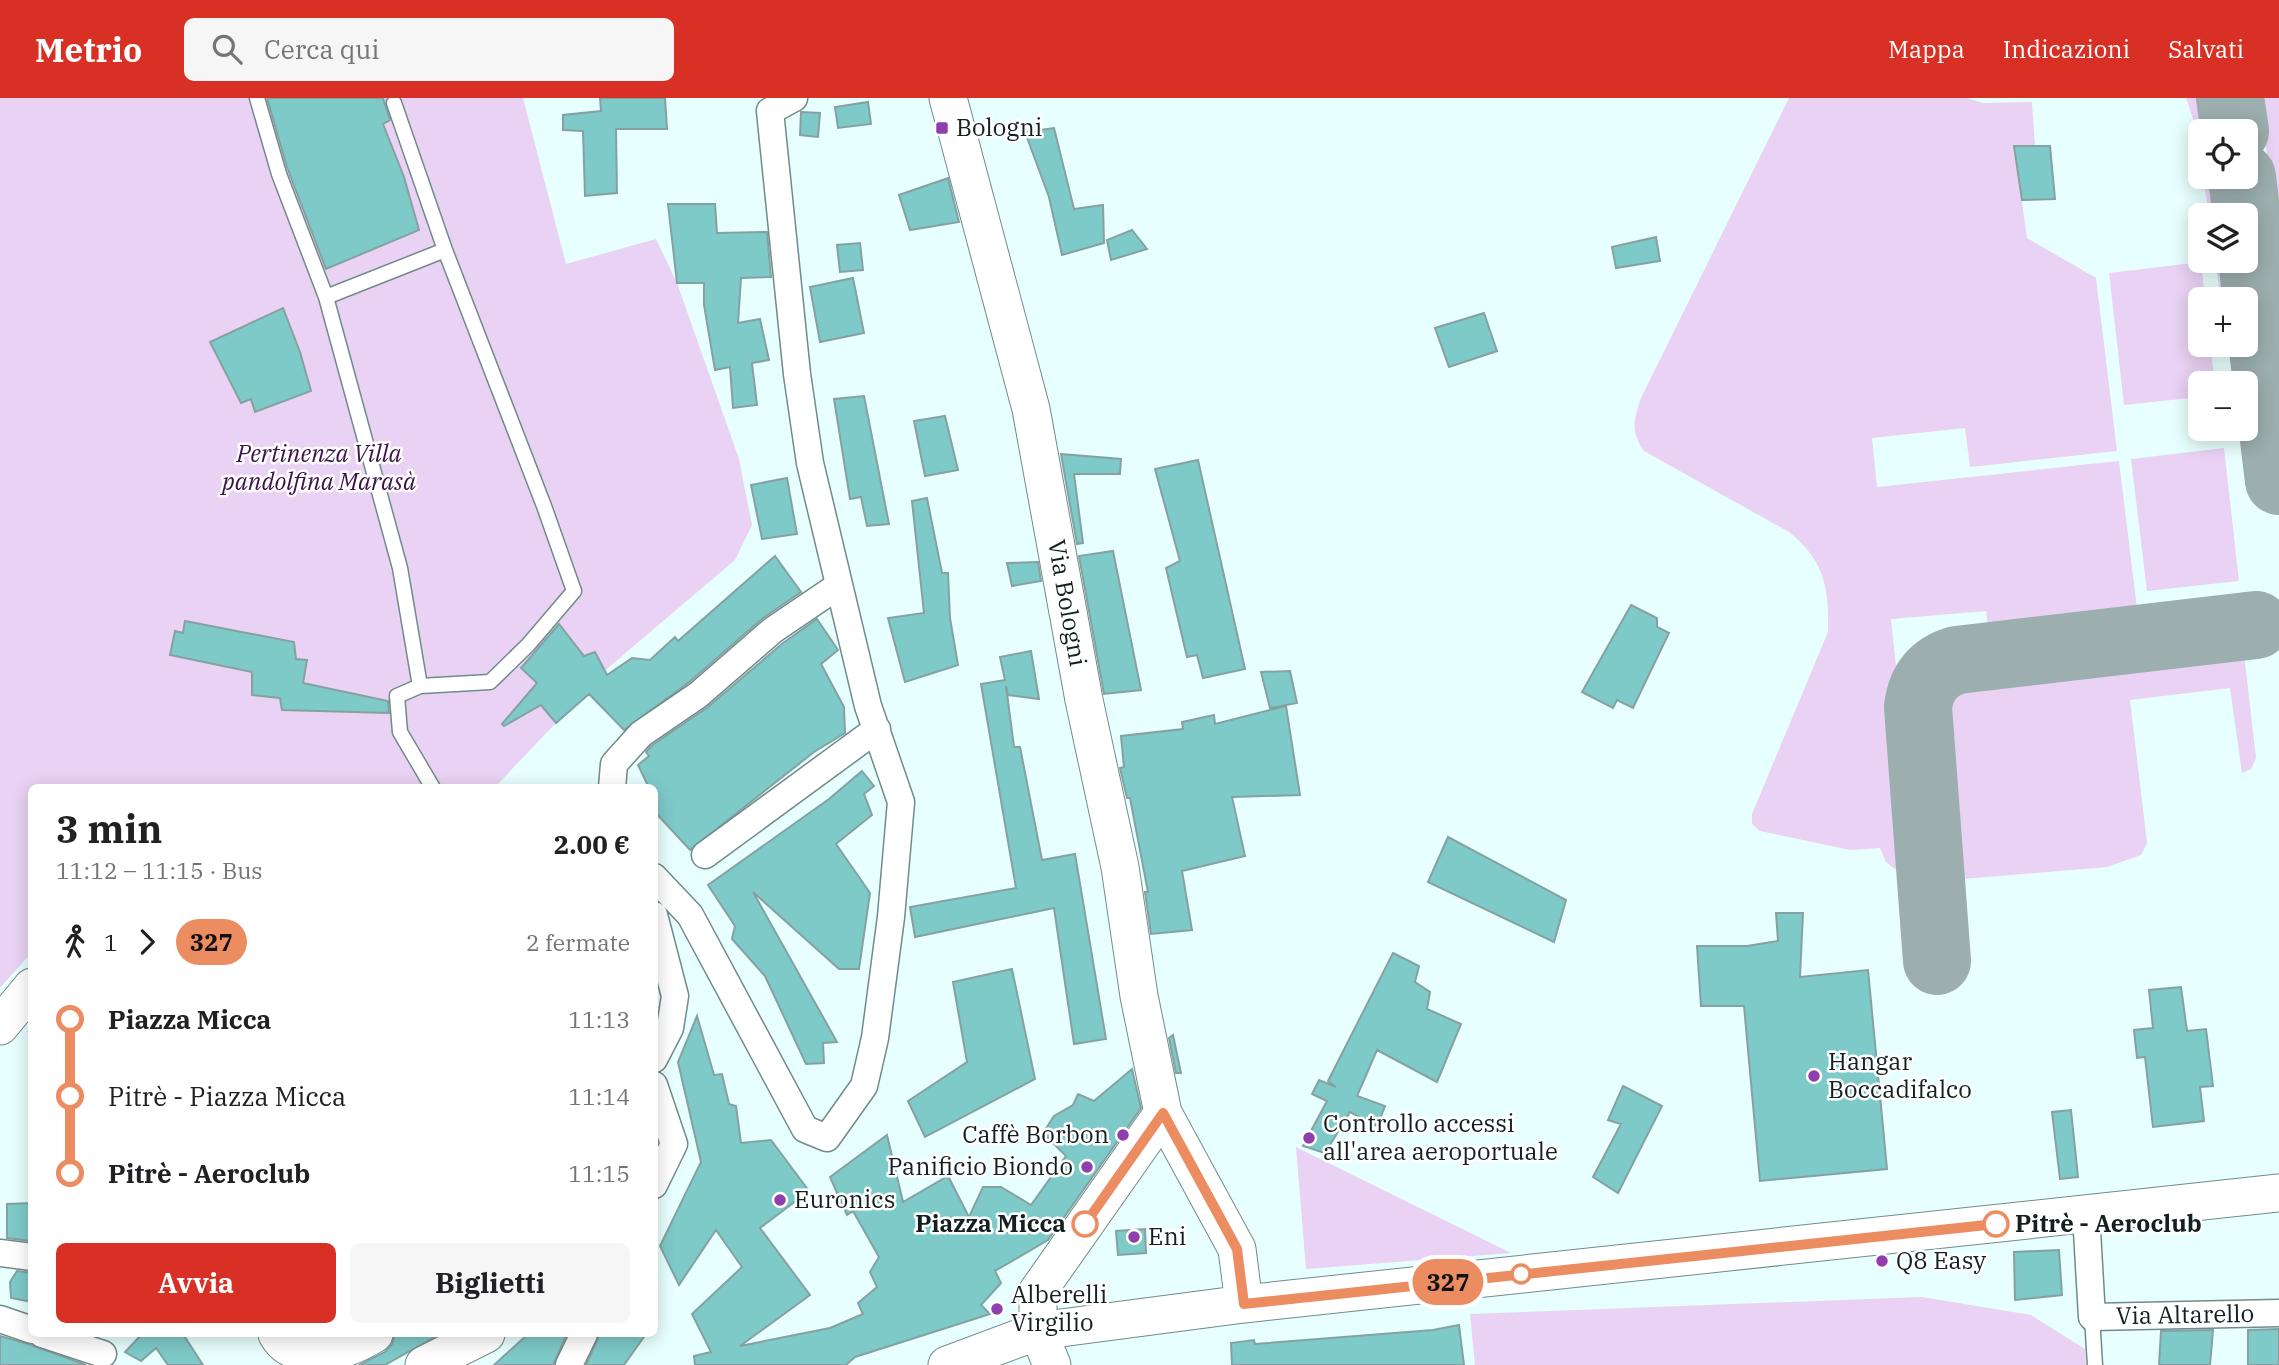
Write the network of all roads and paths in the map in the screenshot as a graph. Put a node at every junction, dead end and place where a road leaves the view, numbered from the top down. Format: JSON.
{"nodes":[{"id":1,"x":257,"y":98,"type":"edge"},
{"id":2,"x":794,"y":98,"type":"edge"},
{"id":3,"x":948,"y":98,"type":"edge"},
{"id":4,"x":394,"y":103,"type":"dead end"},
{"id":5,"x":444,"y":250,"type":"junction"},
{"id":6,"x":326,"y":297,"type":"junction"},
{"id":7,"x":838,"y":586,"type":"junction"},
{"id":8,"x":420,"y":686,"type":"junction"},
{"id":9,"x":877,"y":729,"type":"junction"},
{"id":10,"x":431,"y":784,"type":"edge"},
{"id":11,"x":612,"y":784,"type":"edge"},
{"id":12,"x":705,"y":855,"type":"dead end"},
{"id":13,"x":658,"y":881,"type":"edge"},
{"id":14,"x":658,"y":930,"type":"edge"},
{"id":15,"x":28,"y":992,"type":"edge"},
{"id":16,"x":0,"y":1026,"type":"edge"},
{"id":17,"x":658,"y":1051,"type":"edge"},
{"id":18,"x":658,"y":1097,"type":"edge"},
{"id":19,"x":1163,"y":1113,"type":"junction"},
{"id":20,"x":658,"y":1177,"type":"edge"},
{"id":21,"x":2279,"y":1193,"type":"edge"},
{"id":22,"x":2086,"y":1214,"type":"junction"},
{"id":23,"x":0,"y":1253,"type":"edge"},
{"id":24,"x":28,"y":1256,"type":"edge"},
{"id":25,"x":1244,"y":1304,"type":"junction"},
{"id":26,"x":2279,"y":1313,"type":"edge"},
{"id":27,"x":2092,"y":1317,"type":"junction"},
{"id":28,"x":0,"y":1319,"type":"edge"},
{"id":29,"x":28,"y":1329,"type":"edge"},
{"id":30,"x":1038,"y":1331,"type":"junction"},
{"id":31,"x":48,"y":1337,"type":"edge"},
{"id":32,"x":279,"y":1337,"type":"edge"},
{"id":33,"x":369,"y":1337,"type":"edge"},
{"id":34,"x":480,"y":1337,"type":"edge"},
{"id":35,"x":583,"y":1337,"type":"edge"},
{"id":36,"x":93,"y":1359,"type":"edge"},
{"id":37,"x":424,"y":1365,"type":"edge"},
{"id":38,"x":569,"y":1365,"type":"edge"},
{"id":39,"x":947,"y":1365,"type":"edge"},
{"id":40,"x":1052,"y":1365,"type":"edge"},
{"id":41,"x":2095,"y":1365,"type":"edge"}],
"edges":[{"from":1,"to":6,"type":"lane"},
{"from":2,"to":7,"type":"street"},
{"from":3,"to":19,"type":"street","name":"Via Bologni"},
{"from":4,"to":5,"type":"lane"},
{"from":5,"to":6,"type":"lane"},
{"from":5,"to":8,"type":"lane"},
{"from":6,"to":8,"type":"lane"},
{"from":7,"to":9,"type":"street"},
{"from":7,"to":11,"type":"street"},
{"from":8,"to":10,"type":"lane"},
{"from":9,"to":12,"type":"street"},
{"from":9,"to":13,"type":"street"},
{"from":14,"to":17,"type":"street"},
{"from":15,"to":16,"type":"street"},
{"from":18,"to":20,"type":"street"},
{"from":19,"to":25,"type":"street","name":"Via Bologni"},
{"from":19,"to":30,"type":"street"},
{"from":21,"to":22,"type":"street"},
{"from":22,"to":25,"type":"street"},
{"from":22,"to":27,"type":"street"},
{"from":23,"to":24,"type":"street"},
{"from":25,"to":30,"type":"street"},
{"from":26,"to":27,"type":"street","name":"Via Altarello"},
{"from":27,"to":41,"type":"lane"},
{"from":28,"to":29,"type":"street"},
{"from":30,"to":39,"type":"street"},
{"from":30,"to":40,"type":"street"},
{"from":31,"to":36,"type":"street"},
{"from":32,"to":33,"type":"street"},
{"from":34,"to":37,"type":"street"},
{"from":35,"to":38,"type":"street"}]}
